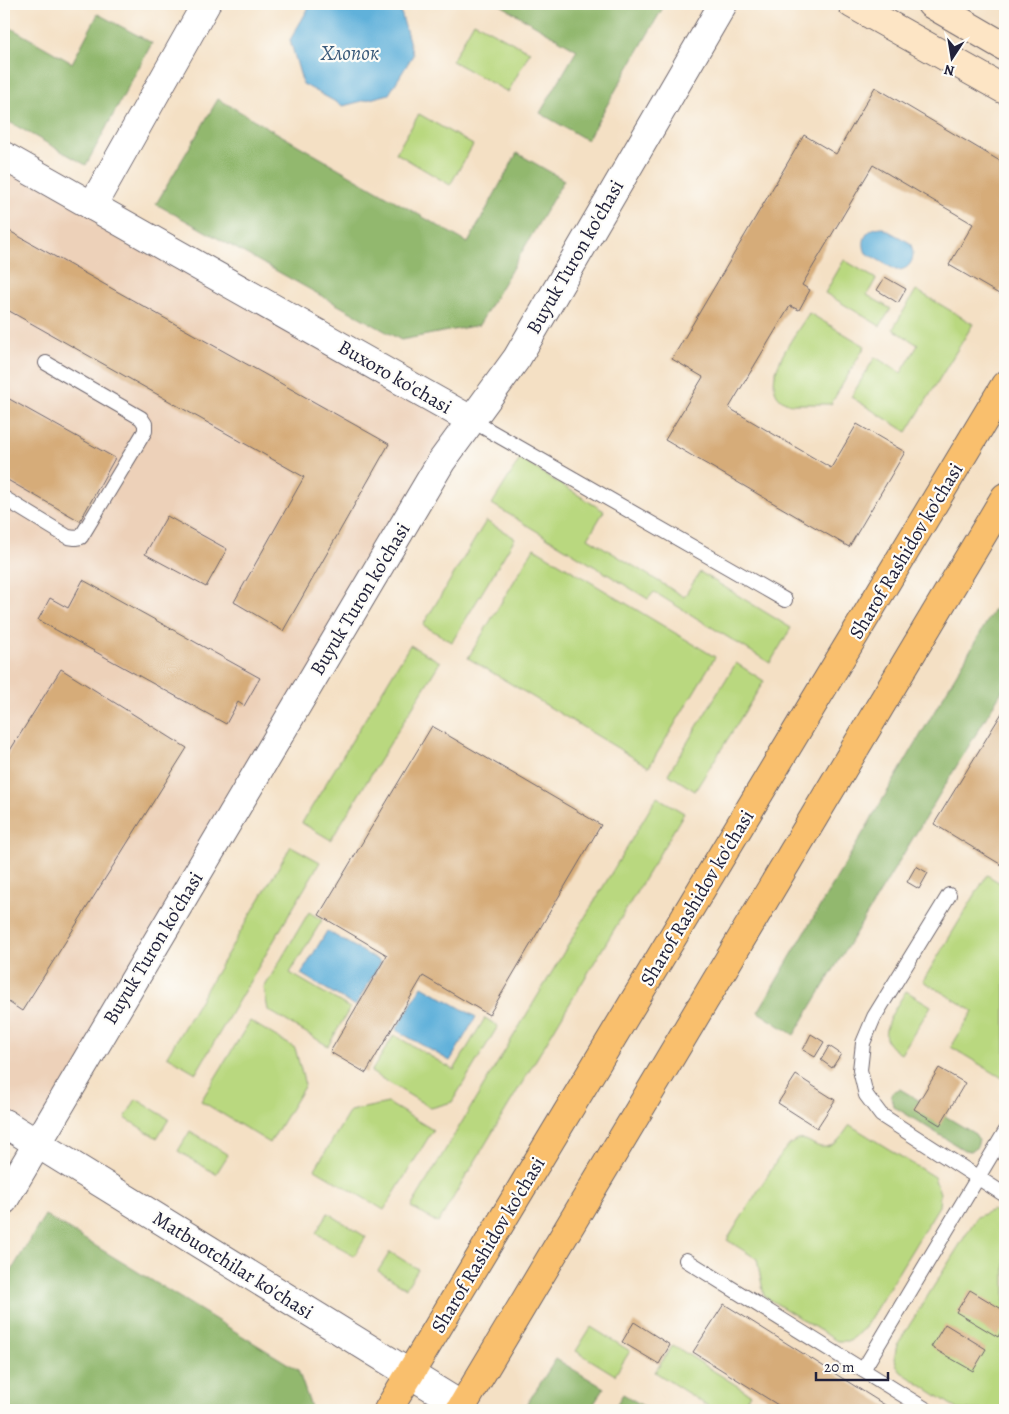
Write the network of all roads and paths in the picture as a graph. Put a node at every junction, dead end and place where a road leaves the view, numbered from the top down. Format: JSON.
{"nodes":[{"id":1,"x":206,"y":4,"type":"edge"},
{"id":2,"x":723,"y":4,"type":"edge"},
{"id":3,"x":852,"y":4,"type":"edge"},
{"id":4,"x":931,"y":4,"type":"edge"},
{"id":5,"x":1005,"y":47,"type":"edge"},
{"id":6,"x":1005,"y":90,"type":"edge"},
{"id":7,"x":4,"y":156,"type":"edge"},
{"id":8,"x":92,"y":206,"type":"junction"},
{"id":9,"x":46,"y":363,"type":"dead end"},
{"id":10,"x":1005,"y":385,"type":"edge"},
{"id":11,"x":471,"y":420,"type":"junction"},
{"id":12,"x":1005,"y":497,"type":"edge"},
{"id":13,"x":4,"y":498,"type":"edge"},
{"id":14,"x":785,"y":600,"type":"dead end"},
{"id":15,"x":949,"y":895,"type":"dead end"},
{"id":16,"x":4,"y":1123,"type":"edge"},
{"id":17,"x":1005,"y":1132,"type":"edge"},
{"id":18,"x":37,"y":1144,"type":"junction"},
{"id":19,"x":978,"y":1177,"type":"junction"},
{"id":20,"x":1005,"y":1195,"type":"edge"},
{"id":21,"x":4,"y":1200,"type":"edge"},
{"id":22,"x":686,"y":1260,"type":"dead end"},
{"id":23,"x":863,"y":1370,"type":"junction"},
{"id":24,"x":410,"y":1374,"type":"junction"},
{"id":25,"x":461,"y":1408,"type":"edge"},
{"id":26,"x":388,"y":1410,"type":"edge"},
{"id":27,"x":928,"y":1410,"type":"edge"}],
"edges":[{"from":1,"to":8,"type":"street"},
{"from":2,"to":11,"type":"street","name":"Buyuk Turon ko'chasi"},
{"from":3,"to":6,"type":"main road"},
{"from":4,"to":5,"type":"main road"},
{"from":7,"to":8,"type":"street","name":"Buxoro ko'chasi"},
{"from":8,"to":11,"type":"street","name":"Buxoro ko'chasi"},
{"from":9,"to":13,"type":"lane"},
{"from":10,"to":24,"type":"main road","name":"Sharof Rashidov ko'chasi"},
{"from":11,"to":14,"type":"lane","name":"Buxoro ko'chasi"},
{"from":11,"to":18,"type":"street","name":"Buyuk Turon ko'chasi"},
{"from":12,"to":25,"type":"main road"},
{"from":15,"to":19,"type":"lane"},
{"from":16,"to":18,"type":"street","name":"Matbuotchilar ko'chasi"},
{"from":17,"to":19,"type":"lane"},
{"from":18,"to":21,"type":"street","name":"Buyuk Turon ko'chasi"},
{"from":18,"to":24,"type":"street","name":"Matbuotchilar ko'chasi"},
{"from":19,"to":20,"type":"lane"},
{"from":19,"to":23,"type":"lane"},
{"from":22,"to":23,"type":"lane"},
{"from":23,"to":27,"type":"lane"},
{"from":24,"to":25,"type":"street","name":"Matbuotchilar ko'chasi"},
{"from":24,"to":26,"type":"main road","name":"Sharof Rashidov ko'chasi"}]}
